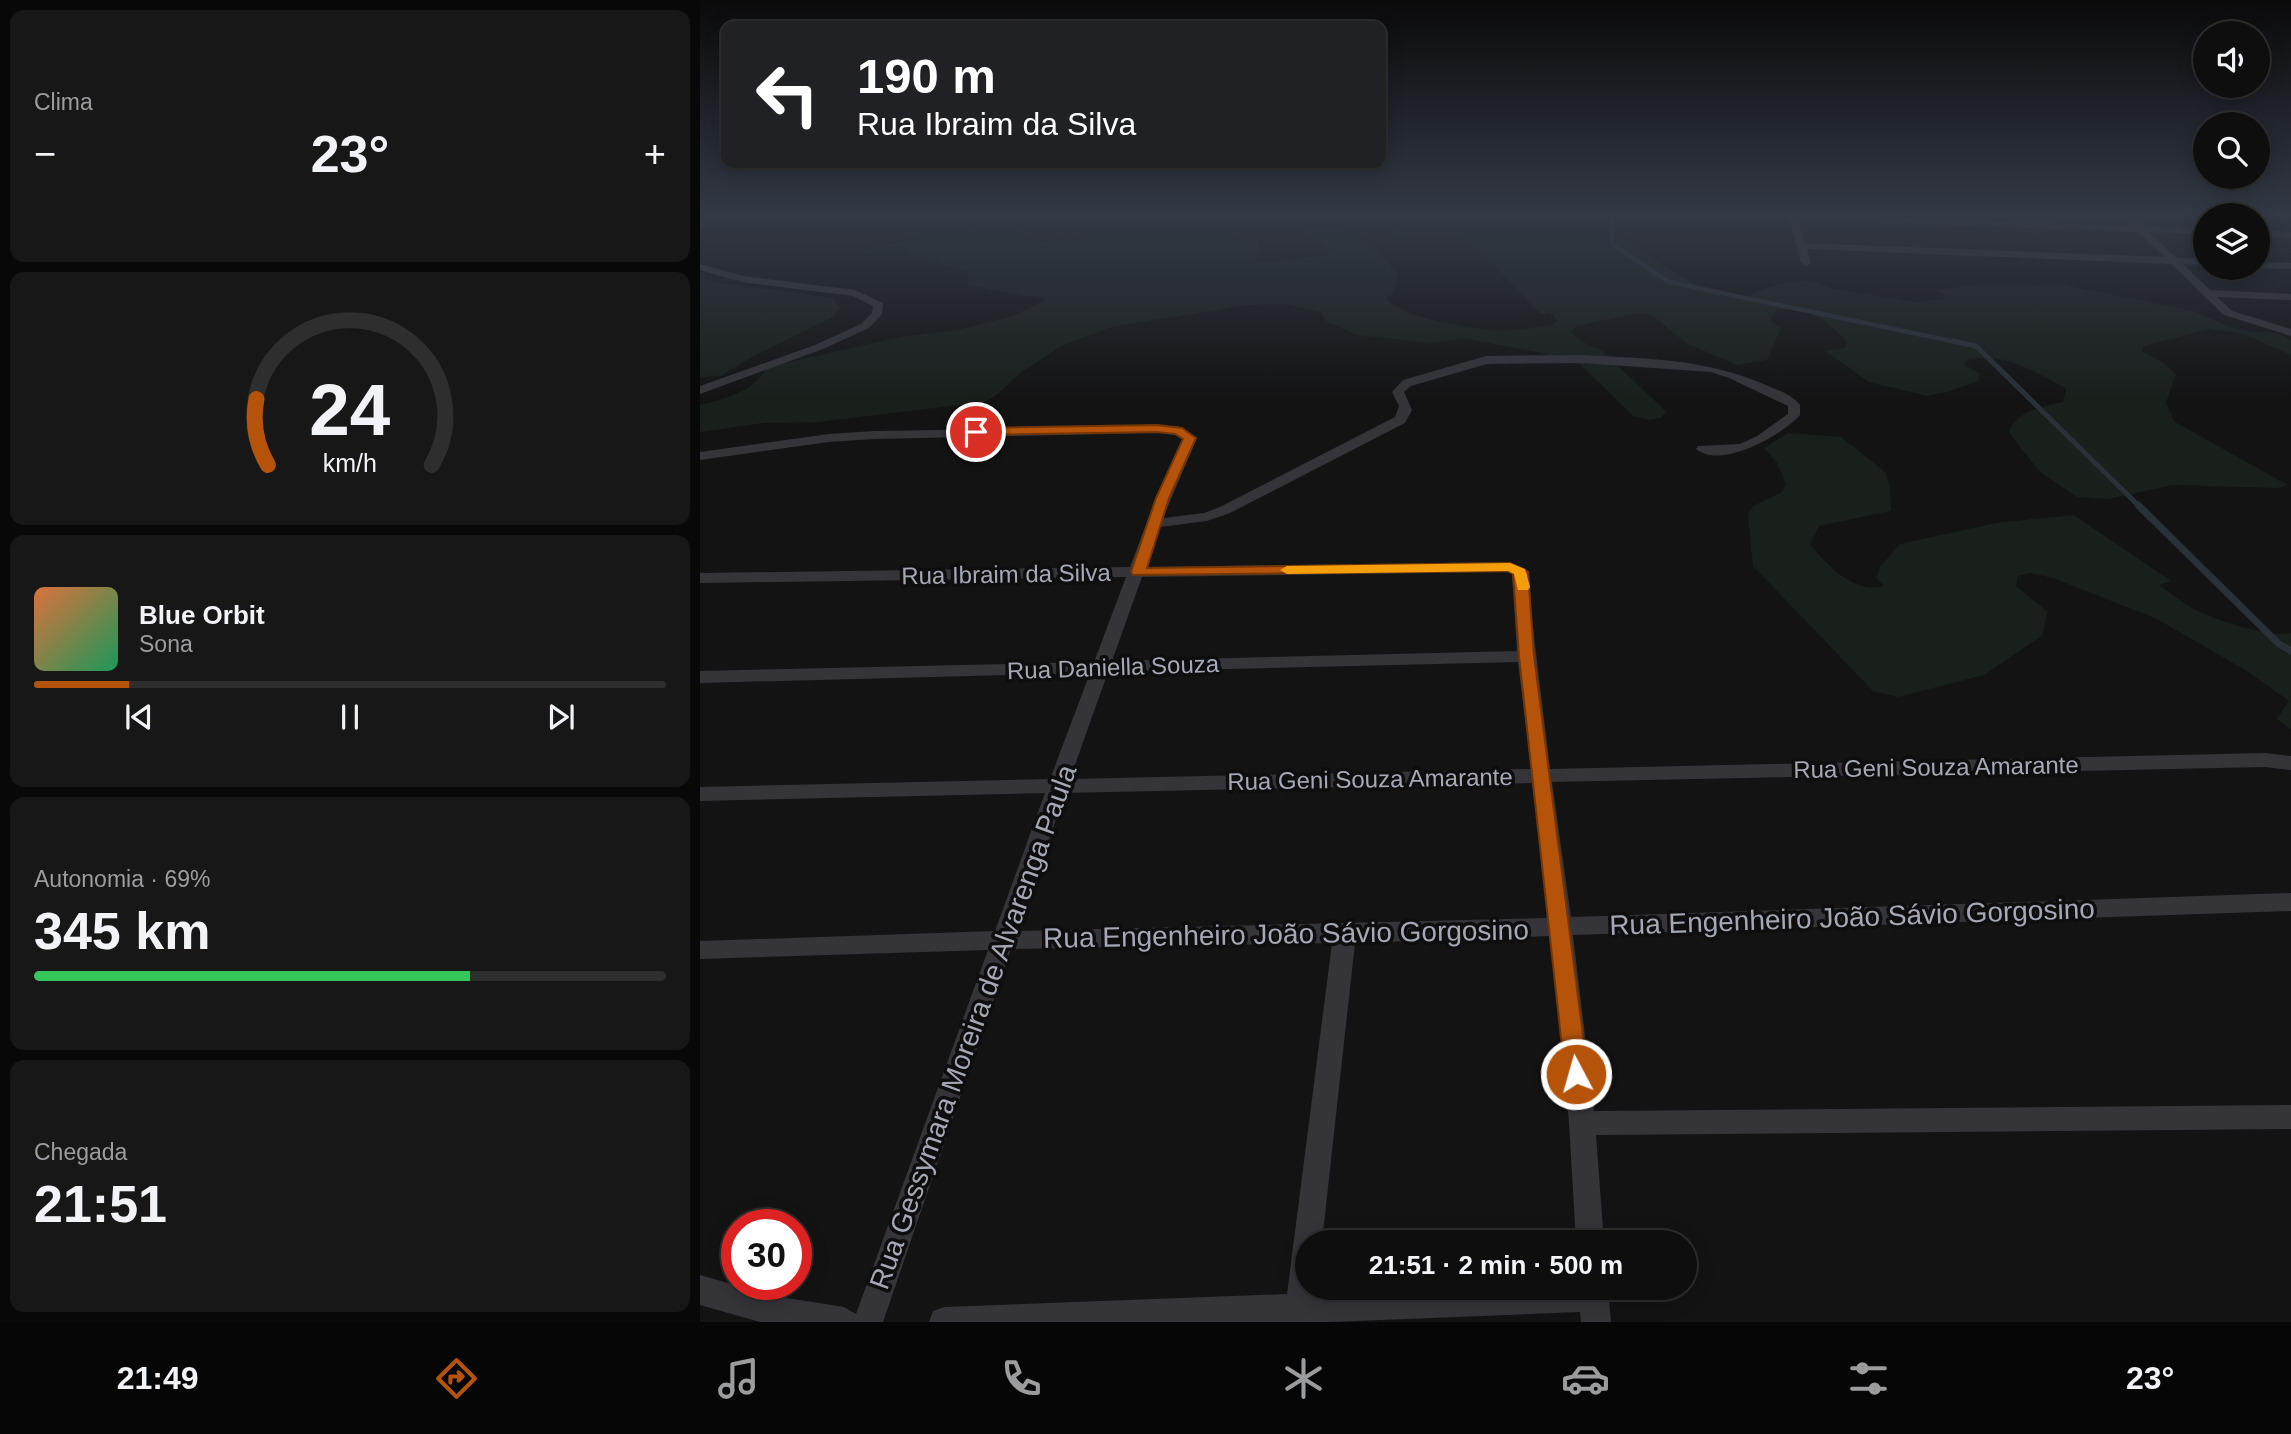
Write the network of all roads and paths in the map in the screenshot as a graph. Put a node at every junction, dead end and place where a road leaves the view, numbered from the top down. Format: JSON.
{"nodes":[{"id":1,"x":727,"y":275,"type":"edge"},
{"id":2,"x":2186,"y":275,"type":"edge"},
{"id":3,"x":2205,"y":293,"type":"junction"},
{"id":4,"x":2291,"y":297,"type":"edge"},
{"id":5,"x":2291,"y":333,"type":"edge"},
{"id":6,"x":700,"y":390,"type":"edge"},
{"id":7,"x":1703,"y":449,"type":"dead end"},
{"id":8,"x":700,"y":456,"type":"edge"},
{"id":9,"x":1152,"y":529,"type":"junction"},
{"id":10,"x":1138,"y":572,"type":"junction"},
{"id":11,"x":700,"y":578,"type":"edge"},
{"id":12,"x":1527,"y":656,"type":"junction"},
{"id":13,"x":1102,"y":667,"type":"junction"},
{"id":14,"x":700,"y":677,"type":"edge"},
{"id":15,"x":2291,"y":763,"type":"edge"},
{"id":16,"x":1543,"y":776,"type":"junction"},
{"id":17,"x":1058,"y":785,"type":"junction"},
{"id":18,"x":700,"y":794,"type":"edge"},
{"id":19,"x":2291,"y":902,"type":"edge"},
{"id":20,"x":1561,"y":928,"type":"junction"},
{"id":21,"x":1345,"y":934,"type":"junction"},
{"id":22,"x":1002,"y":940,"type":"junction"},
{"id":23,"x":700,"y":950,"type":"edge"},
{"id":24,"x":2291,"y":1117,"type":"edge"},
{"id":25,"x":1581,"y":1123,"type":"junction"},
{"id":26,"x":1309,"y":1230,"type":"edge"},
{"id":27,"x":1589,"y":1230,"type":"edge"},
{"id":28,"x":700,"y":1290,"type":"edge"},
{"id":29,"x":1301,"y":1300,"type":"edge"},
{"id":30,"x":1594,"y":1302,"type":"edge"},
{"id":31,"x":1300,"y":1308,"type":"junction"},
{"id":32,"x":1065,"y":1319,"type":"edge"},
{"id":33,"x":844,"y":1322,"type":"edge"},
{"id":34,"x":868,"y":1322,"type":"edge"},
{"id":35,"x":944,"y":1322,"type":"edge"}],
"edges":[{"from":1,"to":6,"type":"street"},
{"from":2,"to":3,"type":"street"},
{"from":3,"to":4,"type":"street"},
{"from":3,"to":5,"type":"street"},
{"from":7,"to":9,"type":"street"},
{"from":8,"to":9,"type":"street","name":"Rua Gessymara Moreira de Alvarenga Paula"},
{"from":9,"to":10,"type":"street","name":"Rua Gessymara Moreira de Alvarenga Paula"},
{"from":10,"to":11,"type":"street","name":"Rua Ibraim da Silva"},
{"from":10,"to":12,"type":"street","name":"Rua Ibraim da Silva"},
{"from":10,"to":13,"type":"street","name":"Rua Gessymara Moreira de Alvarenga Paula"},
{"from":12,"to":13,"type":"street","name":"Rua Daniella Souza"},
{"from":12,"to":16,"type":"street"},
{"from":13,"to":14,"type":"street","name":"Rua Daniella Souza"},
{"from":13,"to":17,"type":"street","name":"Rua Gessymara Moreira de Alvarenga Paula"},
{"from":15,"to":16,"type":"street","name":"Rua Geni Souza Amarante"},
{"from":16,"to":17,"type":"street","name":"Rua Geni Souza Amarante"},
{"from":16,"to":20,"type":"street"},
{"from":17,"to":18,"type":"street","name":"Rua Geni Souza Amarante"},
{"from":17,"to":22,"type":"street","name":"Rua Gessymara Moreira de Alvarenga Paula"},
{"from":19,"to":20,"type":"street","name":"Rua Engenheiro João Sávio Gorgosino"},
{"from":20,"to":21,"type":"street","name":"Rua Engenheiro João Sávio Gorgosino"},
{"from":20,"to":25,"type":"street"},
{"from":21,"to":22,"type":"street","name":"Rua Engenheiro João Sávio Gorgosino"},
{"from":21,"to":26,"type":"street"},
{"from":22,"to":23,"type":"street","name":"Rua Engenheiro João Sávio Gorgosino"},
{"from":22,"to":34,"type":"street","name":"Rua Gessymara Moreira de Alvarenga Paula"},
{"from":24,"to":25,"type":"street"},
{"from":25,"to":27,"type":"street"},
{"from":28,"to":33,"type":"street"},
{"from":29,"to":31,"type":"street"},
{"from":30,"to":31,"type":"street"},
{"from":31,"to":32,"type":"street"},
{"from":32,"to":35,"type":"street"}]}
